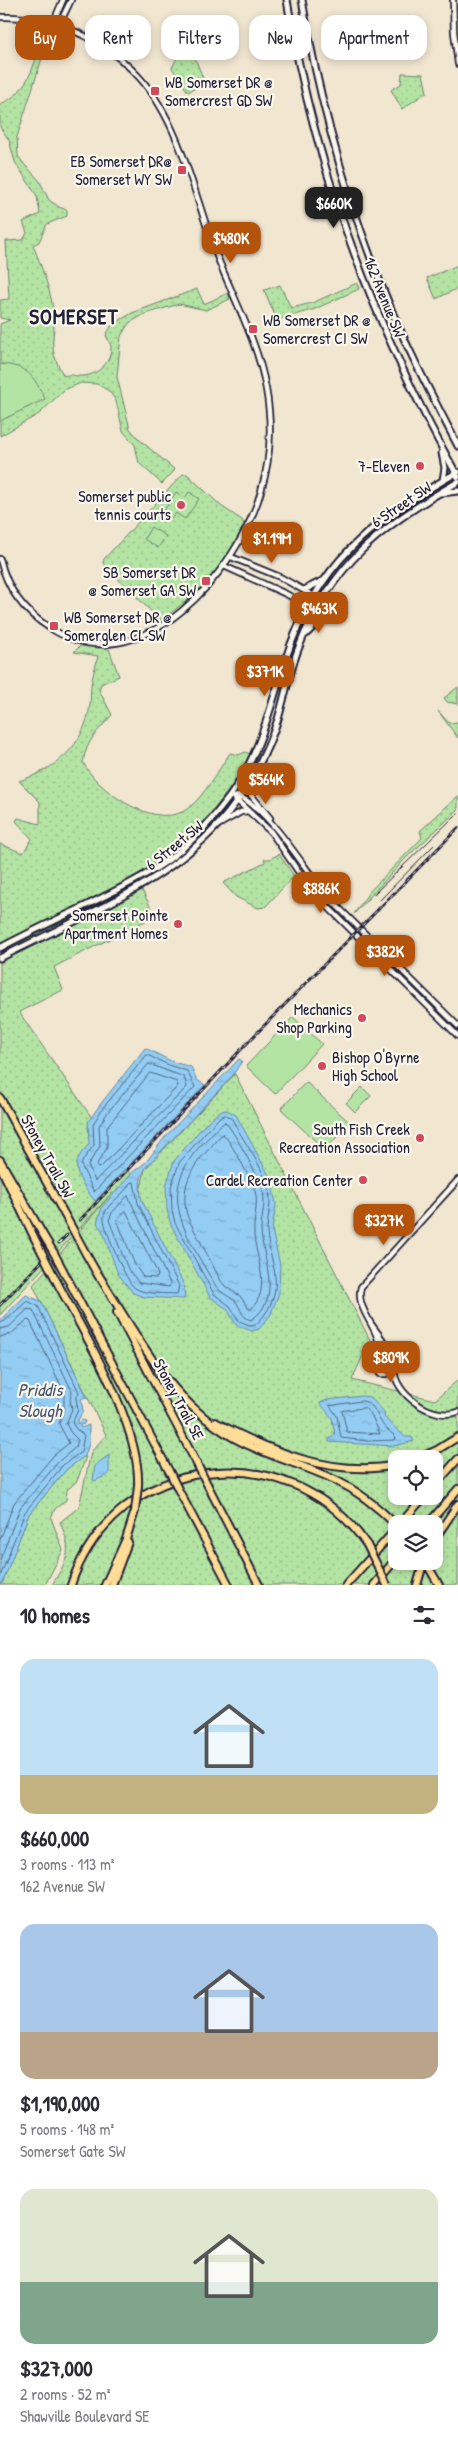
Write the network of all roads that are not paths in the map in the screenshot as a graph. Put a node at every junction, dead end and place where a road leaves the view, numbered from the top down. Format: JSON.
{"nodes":[{"id":1,"x":63,"y":0,"type":"edge"},
{"id":2,"x":70,"y":0,"type":"edge"},
{"id":3,"x":287,"y":0,"type":"edge"},
{"id":4,"x":302,"y":0,"type":"edge"},
{"id":5,"x":454,"y":0,"type":"edge"},
{"id":6,"x":56,"y":15,"type":"edge"},
{"id":7,"x":63,"y":15,"type":"edge"},
{"id":8,"x":0,"y":17,"type":"edge"},
{"id":9,"x":15,"y":18,"type":"edge"},
{"id":10,"x":75,"y":32,"type":"edge"},
{"id":11,"x":458,"y":64,"type":"edge"},
{"id":12,"x":437,"y":439,"type":"junction"},
{"id":13,"x":458,"y":446,"type":"edge"},
{"id":14,"x":457,"y":474,"type":"edge"},
{"id":15,"x":443,"y":480,"type":"junction"},
{"id":16,"x":458,"y":482,"type":"edge"},
{"id":17,"x":458,"y":491,"type":"edge"},
{"id":18,"x":436,"y":495,"type":"junction"},
{"id":19,"x":231,"y":557,"type":"junction"},
{"id":20,"x":0,"y":559,"type":"edge"},
{"id":21,"x":224,"y":566,"type":"junction"},
{"id":22,"x":326,"y":578,"type":"junction"},
{"id":23,"x":304,"y":590,"type":"junction"},
{"id":24,"x":314,"y":596,"type":"junction"},
{"id":25,"x":321,"y":600,"type":"junction"},
{"id":26,"x":308,"y":606,"type":"junction"},
{"id":27,"x":316,"y":610,"type":"junction"},
{"id":28,"x":329,"y":618,"type":"dead end"},
{"id":29,"x":302,"y":638,"type":"junction"},
{"id":30,"x":248,"y":784,"type":"junction"},
{"id":31,"x":231,"y":795,"type":"junction"},
{"id":32,"x":238,"y":799,"type":"junction"},
{"id":33,"x":248,"y":810,"type":"junction"},
{"id":34,"x":218,"y":825,"type":"junction"},
{"id":35,"x":278,"y":829,"type":"junction"},
{"id":36,"x":0,"y":946,"type":"edge"},
{"id":37,"x":0,"y":958,"type":"edge"},
{"id":38,"x":458,"y":1026,"type":"edge"},
{"id":39,"x":458,"y":1036,"type":"edge"},
{"id":40,"x":0,"y":1098,"type":"edge"},
{"id":41,"x":0,"y":1160,"type":"edge"},
{"id":42,"x":0,"y":1167,"type":"edge"},
{"id":43,"x":458,"y":1180,"type":"edge"},
{"id":44,"x":72,"y":1228,"type":"joint"},
{"id":45,"x":98,"y":1274,"type":"junction"},
{"id":46,"x":371,"y":1324,"type":"junction"},
{"id":47,"x":394,"y":1368,"type":"junction"},
{"id":48,"x":193,"y":1408,"type":"junction"},
{"id":49,"x":458,"y":1412,"type":"edge"},
{"id":50,"x":458,"y":1437,"type":"edge"},
{"id":51,"x":437,"y":1450,"type":"edge"},
{"id":52,"x":458,"y":1459,"type":"edge"},
{"id":53,"x":388,"y":1466,"type":"edge"},
{"id":54,"x":443,"y":1476,"type":"edge"},
{"id":55,"x":458,"y":1490,"type":"edge"},
{"id":56,"x":458,"y":1504,"type":"edge"},
{"id":57,"x":417,"y":1505,"type":"edge"},
{"id":58,"x":134,"y":1514,"type":"junction"},
{"id":59,"x":408,"y":1515,"type":"edge"},
{"id":60,"x":436,"y":1515,"type":"edge"},
{"id":61,"x":388,"y":1517,"type":"edge"},
{"id":62,"x":443,"y":1526,"type":"edge"},
{"id":63,"x":388,"y":1537,"type":"edge"},
{"id":64,"x":388,"y":1568,"type":"edge"},
{"id":65,"x":422,"y":1570,"type":"edge"},
{"id":66,"x":430,"y":1570,"type":"edge"},
{"id":67,"x":71,"y":1585,"type":"edge"},
{"id":68,"x":105,"y":1585,"type":"edge"},
{"id":69,"x":112,"y":1585,"type":"edge"},
{"id":70,"x":229,"y":1585,"type":"edge"},
{"id":71,"x":259,"y":1585,"type":"edge"},
{"id":72,"x":346,"y":1585,"type":"edge"},
{"id":73,"x":374,"y":1585,"type":"edge"},
{"id":74,"x":387,"y":1585,"type":"edge"},
{"id":75,"x":417,"y":1585,"type":"edge"},
{"id":76,"x":438,"y":1585,"type":"edge"}],
"edges":[{"from":1,"to":6,"type":"street"},
{"from":2,"to":7,"type":"street"},
{"from":3,"to":12,"type":"main road","name":"162 Avenue SW"},
{"from":4,"to":13,"type":"main road","name":"162 Avenue SW"},
{"from":5,"to":11,"type":"street"},
{"from":8,"to":9,"type":"street"},
{"from":10,"to":19,"type":"street"},
{"from":12,"to":14,"type":"main road","name":"162 Avenue SW"},
{"from":12,"to":15,"type":"main road"},
{"from":14,"to":15,"type":"main road","name":"6 Street SW"},
{"from":15,"to":22,"type":"main road","name":"6 Street SW"},
{"from":16,"to":18,"type":"main road","name":"6 Street SW"},
{"from":17,"to":18,"type":"main road"},
{"from":18,"to":25,"type":"main road","name":"6 Street SW"},
{"from":19,"to":21,"type":"street"},
{"from":19,"to":23,"type":"street"},
{"from":20,"to":21,"type":"street"},
{"from":21,"to":26,"type":"street"},
{"from":22,"to":23,"type":"main road"},
{"from":22,"to":24,"type":"main road","name":"6 Street SW"},
{"from":23,"to":24,"type":"street"},
{"from":24,"to":25,"type":"street"},
{"from":24,"to":26,"type":"main road","name":"6 Street SW"},
{"from":25,"to":27,"type":"main road","name":"6 Street SW"},
{"from":26,"to":27,"type":"street"},
{"from":26,"to":31,"type":"main road","name":"6 Street SW"},
{"from":27,"to":29,"type":"main road","name":"6 Street SW"},
{"from":28,"to":29,"type":"main road"},
{"from":29,"to":30,"type":"main road","name":"6 Street SW"},
{"from":30,"to":32,"type":"main road","name":"6 Street SW"},
{"from":30,"to":35,"type":"street"},
{"from":31,"to":32,"type":"street"},
{"from":31,"to":36,"type":"main road","name":"6 Street SW"},
{"from":32,"to":33,"type":"street"},
{"from":32,"to":34,"type":"main road","name":"6 Street SW"},
{"from":32,"to":35,"type":"street"},
{"from":33,"to":34,"type":"street"},
{"from":33,"to":39,"type":"street"},
{"from":34,"to":37,"type":"main road","name":"6 Street SW"},
{"from":35,"to":38,"type":"street"},
{"from":40,"to":44,"type":"highway","name":"Stoney Trail SW"},
{"from":41,"to":70,"type":"highway","bridge":true},
{"from":42,"to":58,"type":"highway","bridge":true},
{"from":43,"to":46,"type":"street"},
{"from":44,"to":45,"type":"highway","name":"Stoney Trail SE","bridge":true},
{"from":45,"to":48,"type":"highway"},
{"from":45,"to":71,"type":"highway","name":"Stoney Trail SE","bridge":true},
{"from":46,"to":47,"type":"street"},
{"from":46,"to":47,"type":"street"},
{"from":47,"to":49,"type":"street"},
{"from":48,"to":53,"type":"highway"},
{"from":48,"to":61,"type":"highway"},
{"from":50,"to":51,"type":"highway"},
{"from":52,"to":54,"type":"highway"},
{"from":55,"to":60,"type":"highway"},
{"from":56,"to":62,"type":"highway"},
{"from":57,"to":59,"type":"highway"},
{"from":58,"to":68,"type":"highway"},
{"from":58,"to":69,"type":"highway"},
{"from":63,"to":72,"type":"highway"},
{"from":64,"to":73,"type":"highway"},
{"from":65,"to":75,"type":"highway"},
{"from":66,"to":76,"type":"highway"},
{"from":67,"to":74,"type":"highway","bridge":true}]}
